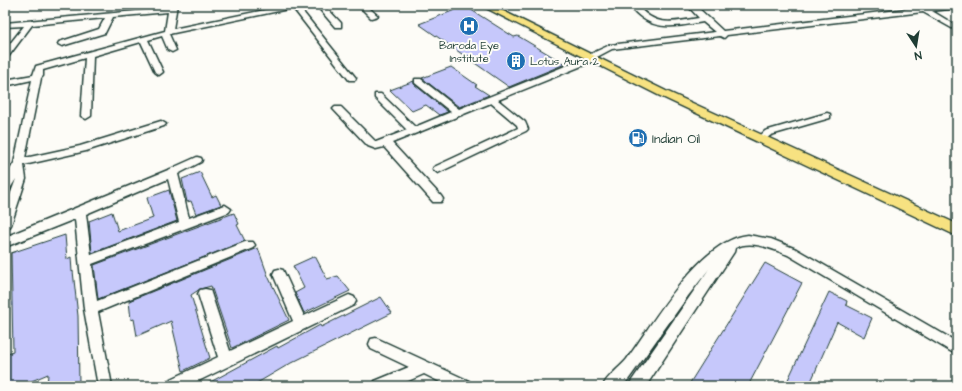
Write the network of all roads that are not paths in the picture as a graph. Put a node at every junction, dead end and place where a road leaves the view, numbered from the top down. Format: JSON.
{"nodes":[{"id":1,"x":297,"y":5,"type":"edge"},
{"id":2,"x":320,"y":5,"type":"edge"},
{"id":3,"x":362,"y":5,"type":"edge"},
{"id":4,"x":484,"y":5,"type":"edge"},
{"id":5,"x":496,"y":5,"type":"edge"},
{"id":6,"x":633,"y":5,"type":"edge"},
{"id":7,"x":691,"y":5,"type":"edge"},
{"id":8,"x":699,"y":5,"type":"edge"},
{"id":9,"x":917,"y":5,"type":"edge"},
{"id":10,"x":957,"y":6,"type":"edge"},
{"id":11,"x":172,"y":7,"type":"edge"},
{"id":12,"x":930,"y":10,"type":"edge"},
{"id":13,"x":957,"y":11,"type":"edge"},
{"id":14,"x":110,"y":16,"type":"junction"},
{"id":15,"x":374,"y":16,"type":"dead end"},
{"id":16,"x":707,"y":20,"type":"junction"},
{"id":17,"x":29,"y":24,"type":"junction"},
{"id":18,"x":957,"y":24,"type":"edge"},
{"id":19,"x":5,"y":25,"type":"edge"},
{"id":20,"x":338,"y":25,"type":"dead end"},
{"id":21,"x":957,"y":29,"type":"edge"},
{"id":22,"x":167,"y":33,"type":"junction"},
{"id":23,"x":722,"y":35,"type":"junction"},
{"id":24,"x":144,"y":39,"type":"junction"},
{"id":25,"x":62,"y":44,"type":"dead end"},
{"id":26,"x":172,"y":50,"type":"dead end"},
{"id":27,"x":5,"y":55,"type":"edge"},
{"id":28,"x":89,"y":55,"type":"junction"},
{"id":29,"x":594,"y":57,"type":"junction"},
{"id":30,"x":159,"y":72,"type":"dead end"},
{"id":31,"x":39,"y":76,"type":"junction"},
{"id":32,"x":352,"y":78,"type":"dead end"},
{"id":33,"x":418,"y":81,"type":"dead end"},
{"id":34,"x":5,"y":83,"type":"edge"},
{"id":35,"x":378,"y":96,"type":"dead end"},
{"id":36,"x":492,"y":99,"type":"junction"},
{"id":37,"x":338,"y":109,"type":"dead end"},
{"id":38,"x":458,"y":113,"type":"junction"},
{"id":39,"x":86,"y":116,"type":"dead end"},
{"id":40,"x":827,"y":116,"type":"dead end"},
{"id":41,"x":161,"y":124,"type":"dead end"},
{"id":42,"x":414,"y":131,"type":"junction"},
{"id":43,"x":765,"y":136,"type":"junction"},
{"id":44,"x":386,"y":143,"type":"junction"},
{"id":45,"x":197,"y":160,"type":"dead end"},
{"id":46,"x":19,"y":163,"type":"junction"},
{"id":47,"x":438,"y":169,"type":"dead end"},
{"id":48,"x":172,"y":173,"type":"junction"},
{"id":49,"x":5,"y":187,"type":"edge"},
{"id":50,"x":437,"y":199,"type":"dead end"},
{"id":51,"x":225,"y":209,"type":"dead end"},
{"id":52,"x":80,"y":212,"type":"junction"},
{"id":53,"x":957,"y":219,"type":"edge"},
{"id":54,"x":185,"y":224,"type":"junction"},
{"id":55,"x":5,"y":225,"type":"edge"},
{"id":56,"x":957,"y":230,"type":"edge"},
{"id":57,"x":5,"y":242,"type":"edge"},
{"id":58,"x":733,"y":243,"type":"junction"},
{"id":59,"x":249,"y":245,"type":"dead end"},
{"id":60,"x":85,"y":262,"type":"junction"},
{"id":61,"x":279,"y":274,"type":"dead end"},
{"id":62,"x":205,"y":294,"type":"dead end"},
{"id":63,"x":349,"y":301,"type":"dead end"},
{"id":64,"x":91,"y":309,"type":"junction"},
{"id":65,"x":300,"y":323,"type":"junction"},
{"id":66,"x":376,"y":344,"type":"dead end"},
{"id":67,"x":957,"y":349,"type":"edge"},
{"id":68,"x":226,"y":359,"type":"junction"},
{"id":69,"x":425,"y":367,"type":"junction"},
{"id":70,"x":105,"y":386,"type":"edge"},
{"id":71,"x":172,"y":386,"type":"edge"},
{"id":72,"x":380,"y":386,"type":"edge"},
{"id":73,"x":464,"y":386,"type":"edge"},
{"id":74,"x":610,"y":386,"type":"edge"},
{"id":75,"x":635,"y":386,"type":"edge"}],
"edges":[{"from":1,"to":22,"type":"street"},
{"from":1,"to":32,"type":"street"},
{"from":2,"to":20,"type":"street"},
{"from":3,"to":15,"type":"street"},
{"from":4,"to":29,"type":"main road"},
{"from":5,"to":29,"type":"main road"},
{"from":6,"to":16,"type":"street"},
{"from":7,"to":16,"type":"street"},
{"from":8,"to":16,"type":"street"},
{"from":9,"to":12,"type":"street"},
{"from":10,"to":12,"type":"street"},
{"from":11,"to":14,"type":"street"},
{"from":11,"to":22,"type":"street"},
{"from":12,"to":13,"type":"street"},
{"from":12,"to":18,"type":"street"},
{"from":12,"to":21,"type":"street"},
{"from":12,"to":23,"type":"street"},
{"from":14,"to":17,"type":"street"},
{"from":14,"to":25,"type":"street"},
{"from":16,"to":23,"type":"street"},
{"from":17,"to":19,"type":"street"},
{"from":17,"to":27,"type":"street"},
{"from":22,"to":24,"type":"street"},
{"from":22,"to":26,"type":"street"},
{"from":23,"to":29,"type":"street"},
{"from":24,"to":28,"type":"street"},
{"from":24,"to":30,"type":"street"},
{"from":28,"to":31,"type":"street"},
{"from":28,"to":39,"type":"street"},
{"from":29,"to":36,"type":"street"},
{"from":29,"to":43,"type":"main road"},
{"from":31,"to":34,"type":"street"},
{"from":31,"to":46,"type":"street"},
{"from":33,"to":38,"type":"street"},
{"from":35,"to":42,"type":"street"},
{"from":36,"to":38,"type":"street"},
{"from":36,"to":47,"type":"street"},
{"from":37,"to":44,"type":"street"},
{"from":38,"to":42,"type":"street"},
{"from":40,"to":43,"type":"street"},
{"from":41,"to":46,"type":"street"},
{"from":42,"to":44,"type":"street"},
{"from":43,"to":53,"type":"main road"},
{"from":43,"to":56,"type":"main road"},
{"from":44,"to":50,"type":"street"},
{"from":45,"to":48,"type":"street"},
{"from":46,"to":49,"type":"street"},
{"from":46,"to":55,"type":"street"},
{"from":48,"to":52,"type":"street"},
{"from":48,"to":54,"type":"street"},
{"from":51,"to":54,"type":"street"},
{"from":52,"to":57,"type":"street"},
{"from":52,"to":60,"type":"street"},
{"from":54,"to":60,"type":"street"},
{"from":58,"to":67,"type":"street"},
{"from":58,"to":74,"type":"street"},
{"from":58,"to":75,"type":"street"},
{"from":59,"to":64,"type":"street"},
{"from":60,"to":64,"type":"street"},
{"from":61,"to":65,"type":"street"},
{"from":62,"to":68,"type":"street"},
{"from":63,"to":65,"type":"street"},
{"from":64,"to":70,"type":"street"},
{"from":65,"to":68,"type":"street"},
{"from":66,"to":69,"type":"street"},
{"from":68,"to":71,"type":"street"},
{"from":69,"to":72,"type":"street"},
{"from":69,"to":73,"type":"street"}]}
